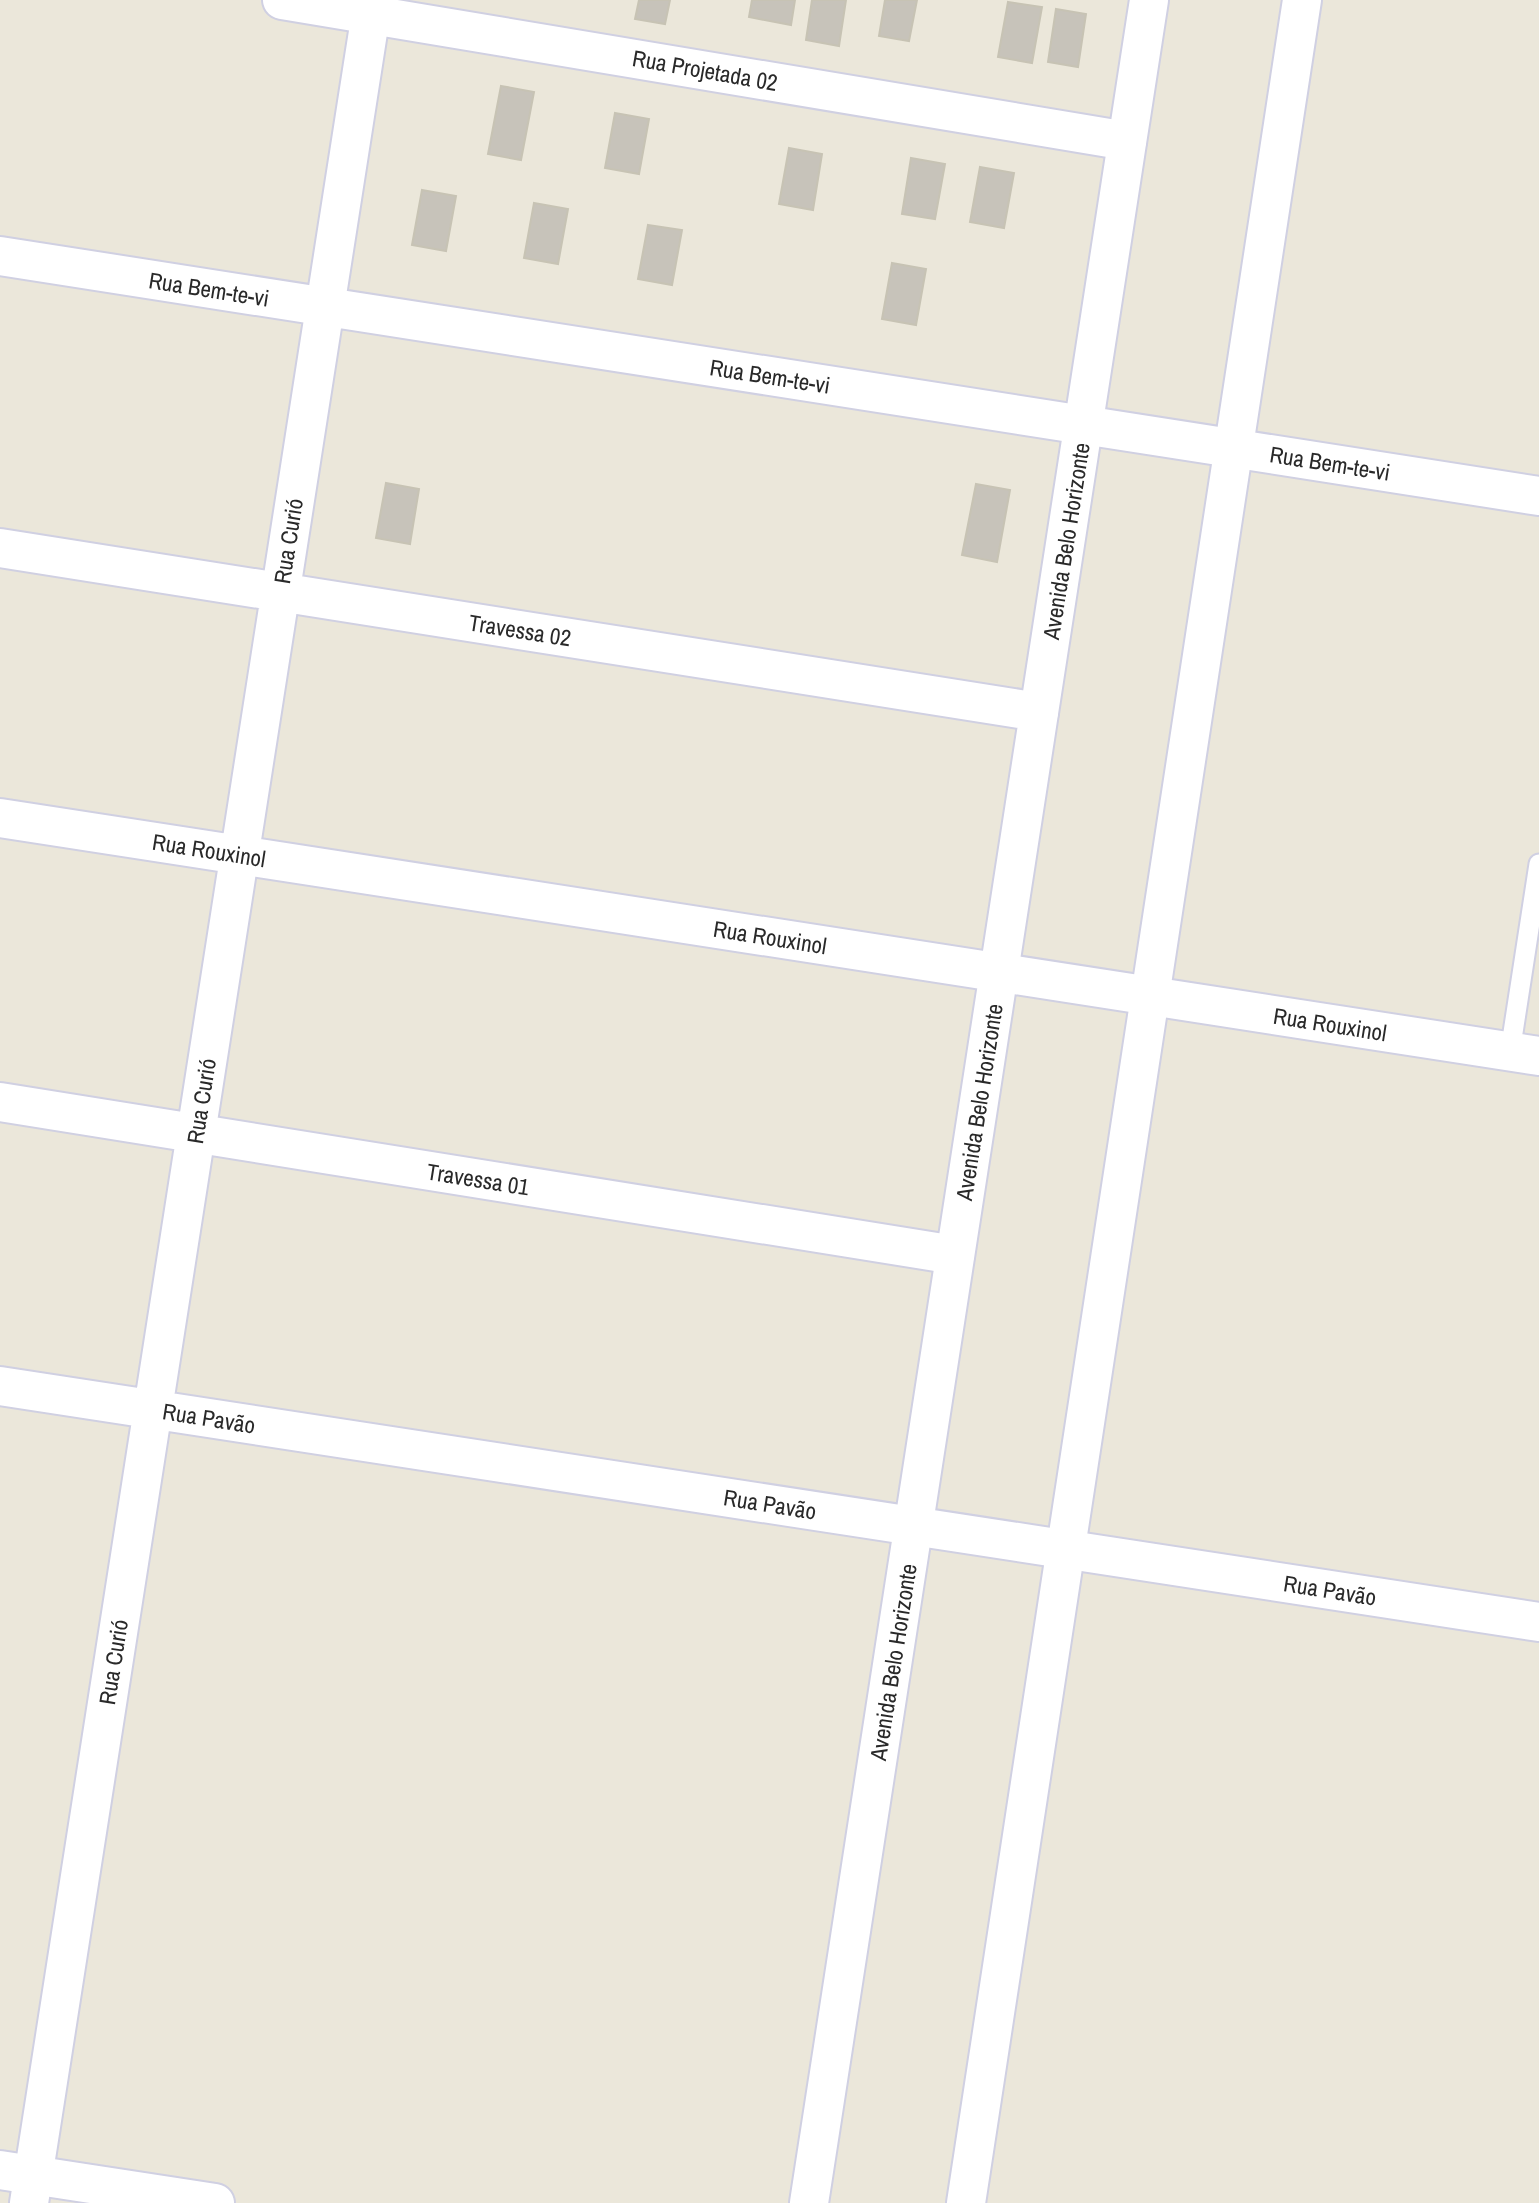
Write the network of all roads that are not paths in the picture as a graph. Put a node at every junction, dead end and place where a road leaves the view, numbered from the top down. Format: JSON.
{"nodes":[{"id":1,"x":282,"y":0,"type":"edge"},
{"id":2,"x":1149,"y":0,"type":"edge"},
{"id":3,"x":1302,"y":0,"type":"edge"},
{"id":4,"x":372,"y":7,"type":"edge"},
{"id":5,"x":1127,"y":141,"type":"junction"},
{"id":6,"x":0,"y":256,"type":"edge"},
{"id":7,"x":326,"y":307,"type":"junction"},
{"id":8,"x":1083,"y":425,"type":"junction"},
{"id":9,"x":1234,"y":448,"type":"junction"},
{"id":10,"x":1539,"y":496,"type":"edge"},
{"id":11,"x":0,"y":548,"type":"edge"},
{"id":12,"x":280,"y":592,"type":"junction"},
{"id":13,"x":1039,"y":712,"type":"junction"},
{"id":14,"x":0,"y":818,"type":"edge"},
{"id":15,"x":239,"y":855,"type":"junction"},
{"id":16,"x":1539,"y":864,"type":"edge"},
{"id":17,"x":999,"y":972,"type":"junction"},
{"id":18,"x":1150,"y":996,"type":"junction"},
{"id":19,"x":1524,"y":1054,"type":"edge"},
{"id":20,"x":0,"y":1102,"type":"edge"},
{"id":21,"x":195,"y":1133,"type":"junction"},
{"id":22,"x":955,"y":1255,"type":"junction"},
{"id":23,"x":0,"y":1386,"type":"edge"},
{"id":24,"x":153,"y":1409,"type":"junction"},
{"id":25,"x":914,"y":1526,"type":"junction"},
{"id":26,"x":1065,"y":1549,"type":"junction"},
{"id":27,"x":1539,"y":1622,"type":"edge"},
{"id":28,"x":21,"y":2183,"type":"edge"},
{"id":29,"x":215,"y":2203,"type":"edge"},
{"id":30,"x":809,"y":2203,"type":"edge"},
{"id":31,"x":966,"y":2203,"type":"edge"}],
"edges":[{"from":1,"to":4,"type":"street","name":"Rua Projetada 02"},
{"from":2,"to":5,"type":"street","name":"Avenida Belo Horizonte"},
{"from":3,"to":9,"type":"street"},
{"from":4,"to":5,"type":"street","name":"Rua Projetada 02"},
{"from":4,"to":7,"type":"street","name":"Rua Curió"},
{"from":5,"to":8,"type":"street","name":"Avenida Belo Horizonte"},
{"from":6,"to":7,"type":"street","name":"Rua Bem-te-vi"},
{"from":7,"to":8,"type":"street","name":"Rua Bem-te-vi"},
{"from":7,"to":12,"type":"street","name":"Rua Curió"},
{"from":8,"to":9,"type":"street","name":"Rua Bem-te-vi"},
{"from":8,"to":13,"type":"street","name":"Avenida Belo Horizonte"},
{"from":9,"to":10,"type":"street","name":"Rua Bem-te-vi"},
{"from":9,"to":18,"type":"street"},
{"from":11,"to":12,"type":"street","name":"Travessa 02"},
{"from":12,"to":13,"type":"street","name":"Travessa 02"},
{"from":12,"to":15,"type":"street","name":"Rua Curió"},
{"from":13,"to":17,"type":"street","name":"Avenida Belo Horizonte"},
{"from":14,"to":15,"type":"street","name":"Rua Rouxinol"},
{"from":15,"to":17,"type":"street","name":"Rua Rouxinol"},
{"from":15,"to":21,"type":"street","name":"Rua Curió"},
{"from":16,"to":19,"type":"lane"},
{"from":17,"to":18,"type":"street","name":"Rua Rouxinol"},
{"from":17,"to":22,"type":"street","name":"Avenida Belo Horizonte"},
{"from":18,"to":19,"type":"street","name":"Rua Rouxinol"},
{"from":18,"to":26,"type":"street"},
{"from":20,"to":21,"type":"street","name":"Travessa 01"},
{"from":21,"to":22,"type":"street","name":"Travessa 01"},
{"from":21,"to":24,"type":"street","name":"Rua Curió"},
{"from":22,"to":25,"type":"street","name":"Avenida Belo Horizonte"},
{"from":23,"to":24,"type":"street","name":"Rua Pavão"},
{"from":24,"to":25,"type":"street","name":"Rua Pavão"},
{"from":24,"to":28,"type":"street","name":"Rua Curió"},
{"from":25,"to":26,"type":"street","name":"Rua Pavão"},
{"from":25,"to":30,"type":"street","name":"Avenida Belo Horizonte"},
{"from":26,"to":27,"type":"street","name":"Rua Pavão"},
{"from":26,"to":31,"type":"street"},
{"from":28,"to":29,"type":"street"}]}
